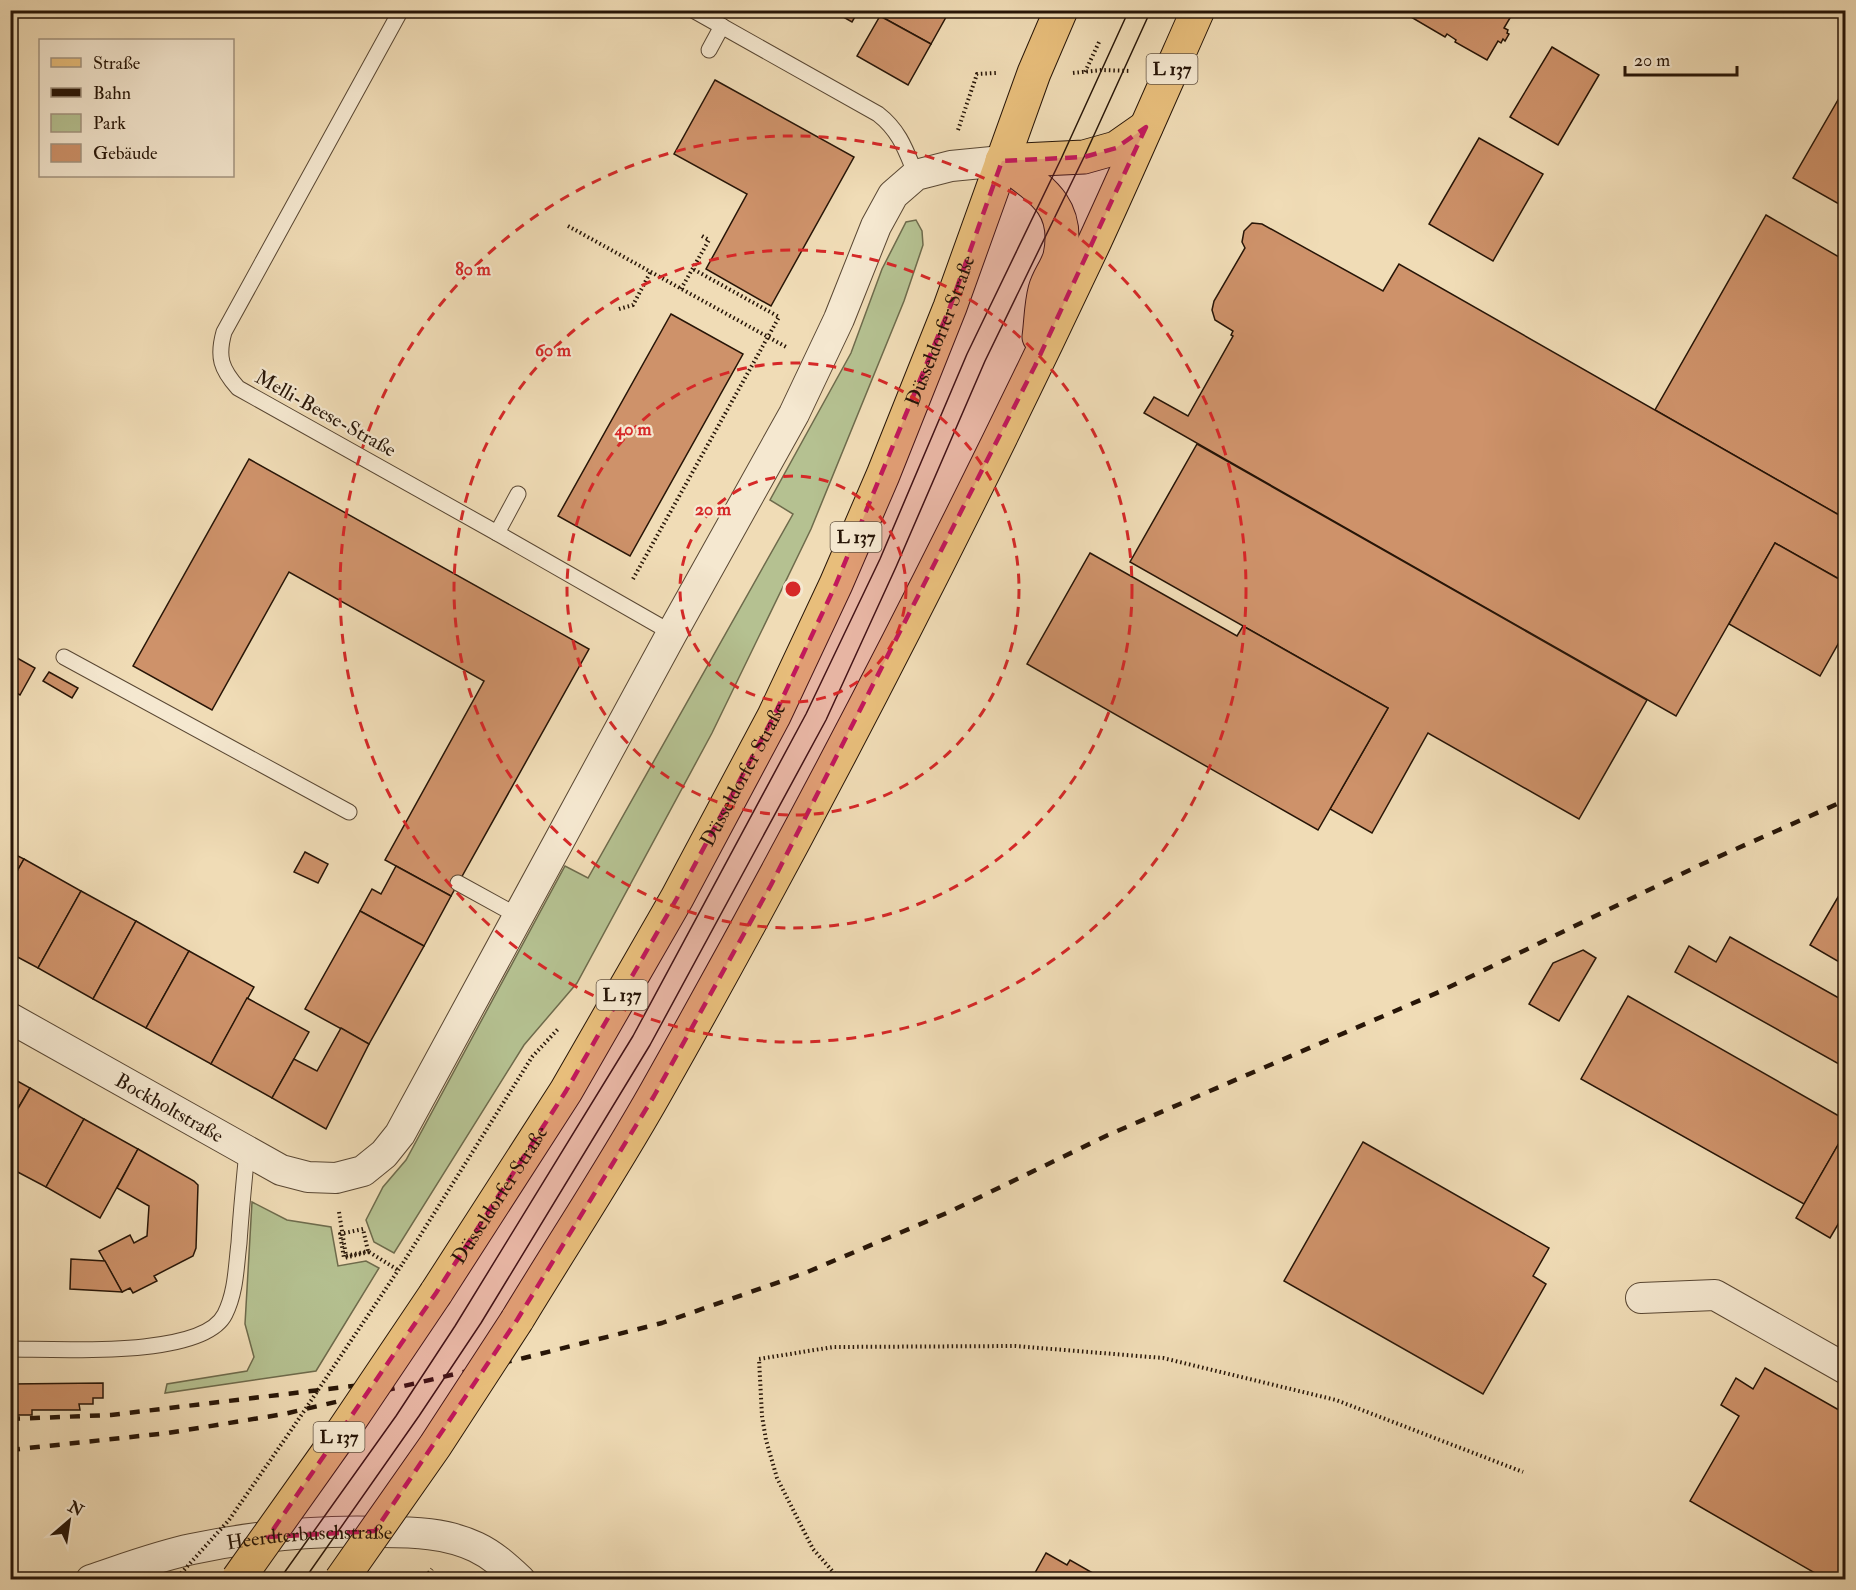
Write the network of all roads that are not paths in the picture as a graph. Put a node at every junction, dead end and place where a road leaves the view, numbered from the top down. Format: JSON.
{"nodes":[{"id":1,"x":401,"y":10,"type":"edge"},
{"id":2,"x":693,"y":10,"type":"edge"},
{"id":3,"x":1061,"y":10,"type":"edge"},
{"id":4,"x":1198,"y":10,"type":"edge"},
{"id":5,"x":722,"y":27,"type":"junction"},
{"id":6,"x":710,"y":50,"type":"dead end"},
{"id":7,"x":1146,"y":127,"type":"junction"},
{"id":8,"x":1002,"y":161,"type":"junction"},
{"id":9,"x":916,"y":175,"type":"junction"},
{"id":10,"x":1035,"y":366,"type":"junction"},
{"id":11,"x":519,"y":494,"type":"dead end"},
{"id":12,"x":497,"y":533,"type":"junction"},
{"id":13,"x":672,"y":633,"type":"junction"},
{"id":14,"x":64,"y":657,"type":"dead end"},
{"id":15,"x":348,"y":812,"type":"dead end"},
{"id":16,"x":458,"y":883,"type":"dead end"},
{"id":17,"x":518,"y":916,"type":"junction"},
{"id":18,"x":10,"y":1018,"type":"edge"},
{"id":19,"x":247,"y":1151,"type":"junction"},
{"id":20,"x":1641,"y":1298,"type":"dead end"},
{"id":21,"x":10,"y":1349,"type":"edge"},
{"id":22,"x":1845,"y":1369,"type":"edge"},
{"id":23,"x":238,"y":1579,"type":"edge"},
{"id":24,"x":91,"y":1580,"type":"edge"},
{"id":25,"x":341,"y":1580,"type":"edge"},
{"id":26,"x":520,"y":1580,"type":"edge"}],
"edges":[{"from":1,"to":12,"type":"lane","name":"Melli-Beese-Straße"},
{"from":2,"to":5,"type":"lane"},
{"from":3,"to":8,"type":"main road","number":"L 137"},
{"from":4,"to":7,"type":"main road","number":"L 137"},
{"from":5,"to":6,"type":"lane"},
{"from":5,"to":9,"type":"lane"},
{"from":7,"to":8,"type":"main road"},
{"from":7,"to":10,"type":"main road","number":"L 137"},
{"from":8,"to":9,"type":"street"},
{"from":8,"to":10,"type":"main road"},
{"from":8,"to":23,"type":"main road","name":"Düsseldorfer Straße","number":"L 137","bridge":true},
{"from":9,"to":13,"type":"street"},
{"from":10,"to":25,"type":"main road","number":"L 137","bridge":true},
{"from":11,"to":12,"type":"lane"},
{"from":12,"to":13,"type":"lane","name":"Melli-Beese-Straße"},
{"from":13,"to":17,"type":"street"},
{"from":14,"to":15,"type":"lane"},
{"from":16,"to":17,"type":"lane"},
{"from":17,"to":19,"type":"street","name":"Bockholtstraße"},
{"from":18,"to":19,"type":"street","name":"Bockholtstraße"},
{"from":19,"to":21,"type":"lane"},
{"from":20,"to":22,"type":"street"},
{"from":24,"to":26,"type":"street","name":"Heerdterbuschstraße"}]}
